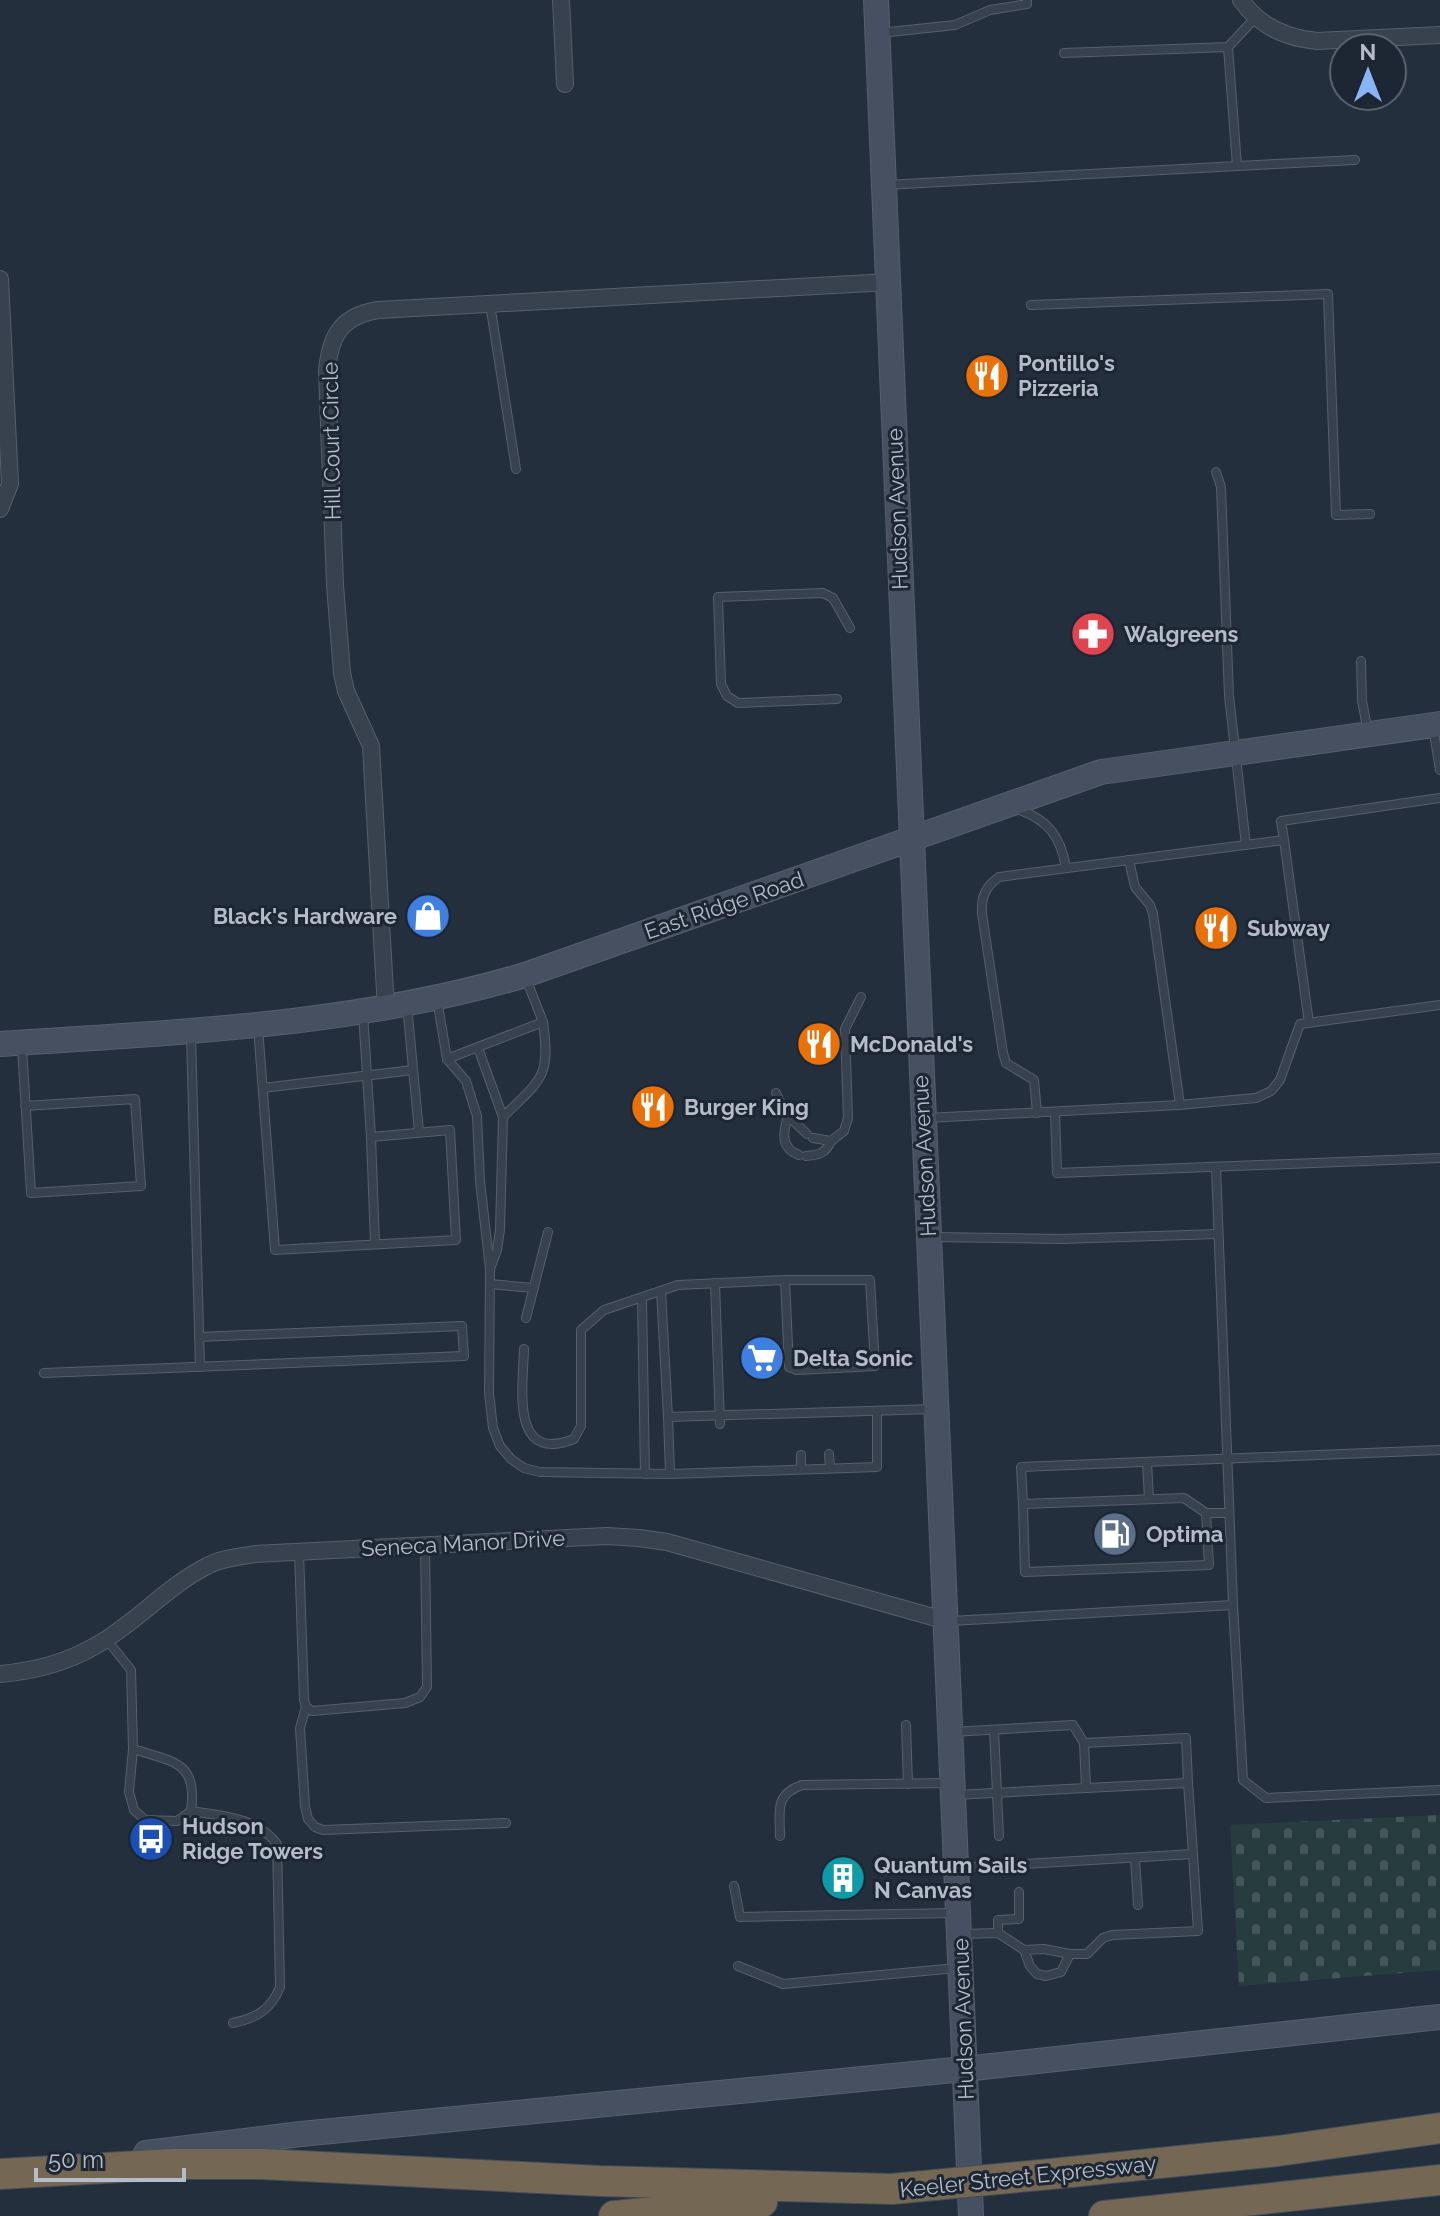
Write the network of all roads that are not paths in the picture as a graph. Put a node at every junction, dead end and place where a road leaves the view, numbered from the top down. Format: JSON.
{"nodes":[{"id":1,"x":561,"y":0,"type":"edge"},
{"id":2,"x":876,"y":0,"type":"edge"},
{"id":3,"x":1027,"y":0,"type":"edge"},
{"id":4,"x":1241,"y":0,"type":"edge"},
{"id":5,"x":1256,"y":17,"type":"junction"},
{"id":6,"x":877,"y":33,"type":"junction"},
{"id":7,"x":1440,"y":35,"type":"edge"},
{"id":8,"x":1228,"y":47,"type":"junction"},
{"id":9,"x":1064,"y":53,"type":"dead end"},
{"id":10,"x":565,"y":84,"type":"dead end"},
{"id":11,"x":1355,"y":160,"type":"dead end"},
{"id":12,"x":1237,"y":166,"type":"junction"},
{"id":13,"x":883,"y":185,"type":"junction"},
{"id":14,"x":0,"y":279,"type":"edge"},
{"id":15,"x":889,"y":282,"type":"junction"},
{"id":16,"x":490,"y":304,"type":"junction"},
{"id":17,"x":1031,"y":305,"type":"dead end"},
{"id":18,"x":516,"y":469,"type":"dead end"},
{"id":19,"x":1216,"y":472,"type":"dead end"},
{"id":20,"x":0,"y":509,"type":"edge"},
{"id":21,"x":1370,"y":514,"type":"dead end"},
{"id":22,"x":850,"y":628,"type":"dead end"},
{"id":23,"x":1361,"y":661,"type":"dead end"},
{"id":24,"x":837,"y":699,"type":"dead end"},
{"id":25,"x":1436,"y":724,"type":"edge"},
{"id":26,"x":1368,"y":734,"type":"junction"},
{"id":27,"x":1237,"y":752,"type":"junction"},
{"id":28,"x":1440,"y":770,"type":"edge"},
{"id":29,"x":1440,"y":798,"type":"edge"},
{"id":30,"x":996,"y":810,"type":"junction"},
{"id":31,"x":1284,"y":840,"type":"junction"},
{"id":32,"x":911,"y":841,"type":"junction"},
{"id":33,"x":1246,"y":845,"type":"junction"},
{"id":34,"x":1129,"y":860,"type":"junction"},
{"id":35,"x":1066,"y":868,"type":"junction"},
{"id":36,"x":525,"y":975,"type":"junction"},
{"id":37,"x":861,"y":997,"type":"dead end"},
{"id":38,"x":437,"y":998,"type":"junction"},
{"id":39,"x":1440,"y":1005,"type":"edge"},
{"id":40,"x":385,"y":1009,"type":"junction"},
{"id":41,"x":543,"y":1022,"type":"junction"},
{"id":42,"x":1309,"y":1023,"type":"junction"},
{"id":43,"x":258,"y":1026,"type":"junction"},
{"id":44,"x":191,"y":1030,"type":"junction"},
{"id":45,"x":11,"y":1043,"type":"edge"},
{"id":46,"x":478,"y":1048,"type":"junction"},
{"id":47,"x":447,"y":1059,"type":"junction"},
{"id":48,"x":413,"y":1070,"type":"junction"},
{"id":49,"x":368,"y":1076,"type":"junction"},
{"id":50,"x":263,"y":1088,"type":"junction"},
{"id":51,"x":776,"y":1093,"type":"dead end"},
{"id":52,"x":1180,"y":1105,"type":"junction"},
{"id":53,"x":25,"y":1106,"type":"junction"},
{"id":54,"x":1055,"y":1112,"type":"junction"},
{"id":55,"x":1037,"y":1113,"type":"junction"},
{"id":56,"x":788,"y":1116,"type":"junction"},
{"id":57,"x":503,"y":1117,"type":"junction"},
{"id":58,"x":922,"y":1118,"type":"junction"},
{"id":59,"x":419,"y":1132,"type":"junction"},
{"id":60,"x":371,"y":1137,"type":"junction"},
{"id":61,"x":831,"y":1141,"type":"junction"},
{"id":62,"x":1440,"y":1158,"type":"edge"},
{"id":63,"x":1216,"y":1167,"type":"junction"},
{"id":64,"x":548,"y":1232,"type":"dead end"},
{"id":65,"x":1218,"y":1234,"type":"junction"},
{"id":66,"x":928,"y":1237,"type":"junction"},
{"id":67,"x":375,"y":1244,"type":"junction"},
{"id":68,"x":490,"y":1269,"type":"junction"},
{"id":69,"x":785,"y":1280,"type":"junction"},
{"id":70,"x":715,"y":1283,"type":"junction"},
{"id":71,"x":490,"y":1284,"type":"junction"},
{"id":72,"x":533,"y":1288,"type":"junction"},
{"id":73,"x":661,"y":1291,"type":"junction"},
{"id":74,"x":642,"y":1298,"type":"junction"},
{"id":75,"x":526,"y":1318,"type":"dead end"},
{"id":76,"x":199,"y":1337,"type":"junction"},
{"id":77,"x":524,"y":1349,"type":"dead end"},
{"id":78,"x":200,"y":1367,"type":"junction"},
{"id":79,"x":44,"y":1373,"type":"dead end"},
{"id":80,"x":936,"y":1409,"type":"junction"},
{"id":81,"x":877,"y":1412,"type":"junction"},
{"id":82,"x":668,"y":1417,"type":"junction"},
{"id":83,"x":720,"y":1421,"type":"junction"},
{"id":84,"x":1440,"y":1450,"type":"edge"},
{"id":85,"x":829,"y":1454,"type":"dead end"},
{"id":86,"x":801,"y":1455,"type":"dead end"},
{"id":87,"x":770,"y":1456,"type":"dead end"},
{"id":88,"x":743,"y":1458,"type":"dead end"},
{"id":89,"x":720,"y":1459,"type":"dead end"},
{"id":90,"x":1227,"y":1459,"type":"junction"},
{"id":91,"x":1147,"y":1462,"type":"junction"},
{"id":92,"x":830,"y":1468,"type":"junction"},
{"id":93,"x":801,"y":1469,"type":"junction"},
{"id":94,"x":771,"y":1470,"type":"junction"},
{"id":95,"x":743,"y":1471,"type":"junction"},
{"id":96,"x":720,"y":1472,"type":"junction"},
{"id":97,"x":645,"y":1474,"type":"junction"},
{"id":98,"x":670,"y":1474,"type":"junction"},
{"id":99,"x":1149,"y":1499,"type":"junction"},
{"id":100,"x":1023,"y":1504,"type":"junction"},
{"id":101,"x":1206,"y":1513,"type":"junction"},
{"id":102,"x":1229,"y":1513,"type":"junction"},
{"id":103,"x":425,"y":1545,"type":"junction"},
{"id":104,"x":299,"y":1551,"type":"junction"},
{"id":105,"x":1233,"y":1605,"type":"junction"},
{"id":106,"x":947,"y":1621,"type":"junction"},
{"id":107,"x":106,"y":1639,"type":"junction"},
{"id":108,"x":0,"y":1674,"type":"edge"},
{"id":109,"x":306,"y":1707,"type":"junction"},
{"id":110,"x":906,"y":1725,"type":"dead end"},
{"id":111,"x":994,"y":1730,"type":"junction"},
{"id":112,"x":951,"y":1732,"type":"junction"},
{"id":113,"x":1084,"y":1743,"type":"junction"},
{"id":114,"x":133,"y":1749,"type":"junction"},
{"id":115,"x":1188,"y":1783,"type":"junction"},
{"id":116,"x":908,"y":1784,"type":"junction"},
{"id":117,"x":1086,"y":1788,"type":"junction"},
{"id":118,"x":954,"y":1789,"type":"junction"},
{"id":119,"x":1440,"y":1790,"type":"edge"},
{"id":120,"x":997,"y":1792,"type":"junction"},
{"id":121,"x":191,"y":1811,"type":"junction"},
{"id":122,"x":506,"y":1823,"type":"dead end"},
{"id":123,"x":780,"y":1836,"type":"dead end"},
{"id":124,"x":999,"y":1836,"type":"dead end"},
{"id":125,"x":1193,"y":1854,"type":"junction"},
{"id":126,"x":1135,"y":1858,"type":"junction"},
{"id":127,"x":957,"y":1868,"type":"junction"},
{"id":128,"x":734,"y":1886,"type":"dead end"},
{"id":129,"x":1019,"y":1892,"type":"dead end"},
{"id":130,"x":1138,"y":1905,"type":"dead end"},
{"id":131,"x":959,"y":1924,"type":"junction"},
{"id":132,"x":998,"y":1933,"type":"junction"},
{"id":133,"x":1024,"y":1950,"type":"junction"},
{"id":134,"x":1070,"y":1954,"type":"junction"},
{"id":135,"x":738,"y":1966,"type":"dead end"},
{"id":136,"x":961,"y":1968,"type":"junction"},
{"id":137,"x":1440,"y":2017,"type":"edge"},
{"id":138,"x":233,"y":2023,"type":"dead end"},
{"id":139,"x":964,"y":2069,"type":"junction"},
{"id":140,"x":1440,"y":2128,"type":"edge"},
{"id":141,"x":0,"y":2173,"type":"edge"},
{"id":142,"x":1440,"y":2180,"type":"edge"},
{"id":143,"x":892,"y":2189,"type":"junction"},
{"id":144,"x":614,"y":2216,"type":"edge"},
{"id":145,"x":971,"y":2216,"type":"edge"},
{"id":146,"x":1104,"y":2216,"type":"edge"}],
"edges":[{"from":1,"to":10,"type":"street"},
{"from":2,"to":6,"type":"main road","name":"Hudson Avenue"},
{"from":3,"to":6,"type":"lane"},
{"from":4,"to":5,"type":"street"},
{"from":5,"to":7,"type":"street"},
{"from":5,"to":8,"type":"lane"},
{"from":6,"to":13,"type":"main road","name":"Hudson Avenue"},
{"from":8,"to":9,"type":"lane"},
{"from":8,"to":12,"type":"lane"},
{"from":11,"to":12,"type":"lane"},
{"from":12,"to":13,"type":"lane"},
{"from":13,"to":15,"type":"main road","name":"Hudson Avenue"},
{"from":14,"to":20,"type":"street"},
{"from":15,"to":16,"type":"street","name":"Hill Court Circle"},
{"from":15,"to":32,"type":"main road","name":"Hudson Avenue"},
{"from":16,"to":18,"type":"lane"},
{"from":16,"to":40,"type":"street","name":"Hill Court Circle"},
{"from":17,"to":21,"type":"lane"},
{"from":19,"to":27,"type":"lane"},
{"from":22,"to":24,"type":"lane"},
{"from":23,"to":26,"type":"lane"},
{"from":25,"to":26,"type":"main road","name":"East Ridge Road"},
{"from":25,"to":28,"type":"lane"},
{"from":26,"to":27,"type":"main road","name":"East Ridge Road"},
{"from":27,"to":30,"type":"main road","name":"East Ridge Road"},
{"from":27,"to":33,"type":"lane"},
{"from":29,"to":31,"type":"lane"},
{"from":30,"to":32,"type":"main road","name":"East Ridge Road"},
{"from":30,"to":35,"type":"lane"},
{"from":31,"to":33,"type":"lane"},
{"from":31,"to":42,"type":"lane"},
{"from":32,"to":36,"type":"main road","name":"East Ridge Road"},
{"from":32,"to":58,"type":"main road","name":"Hudson Avenue"},
{"from":33,"to":34,"type":"lane"},
{"from":34,"to":35,"type":"lane"},
{"from":34,"to":52,"type":"lane"},
{"from":35,"to":55,"type":"lane"},
{"from":36,"to":38,"type":"main road","name":"East Ridge Road"},
{"from":36,"to":41,"type":"lane"},
{"from":37,"to":61,"type":"lane"},
{"from":38,"to":40,"type":"main road","name":"East Ridge Road"},
{"from":38,"to":47,"type":"lane"},
{"from":39,"to":42,"type":"lane"},
{"from":40,"to":43,"type":"main road","name":"East Ridge Road"},
{"from":40,"to":48,"type":"lane"},
{"from":40,"to":49,"type":"lane"},
{"from":41,"to":46,"type":"lane"},
{"from":41,"to":57,"type":"lane"},
{"from":42,"to":52,"type":"lane"},
{"from":43,"to":44,"type":"main road","name":"East Ridge Road"},
{"from":43,"to":50,"type":"lane"},
{"from":44,"to":45,"type":"main road","name":"East Ridge Road"},
{"from":44,"to":76,"type":"lane"},
{"from":45,"to":53,"type":"lane"},
{"from":46,"to":47,"type":"lane"},
{"from":46,"to":57,"type":"lane"},
{"from":47,"to":68,"type":"lane"},
{"from":48,"to":49,"type":"lane"},
{"from":48,"to":59,"type":"lane"},
{"from":49,"to":50,"type":"lane"},
{"from":49,"to":60,"type":"lane"},
{"from":50,"to":67,"type":"lane"},
{"from":51,"to":56,"type":"lane"},
{"from":52,"to":54,"type":"lane"},
{"from":53,"to":53,"type":"lane"},
{"from":54,"to":55,"type":"lane"},
{"from":54,"to":63,"type":"lane"},
{"from":55,"to":58,"type":"lane"},
{"from":56,"to":61,"type":"lane"},
{"from":56,"to":61,"type":"lane"},
{"from":57,"to":68,"type":"lane"},
{"from":58,"to":66,"type":"main road","name":"Hudson Avenue"},
{"from":59,"to":60,"type":"lane"},
{"from":59,"to":67,"type":"lane"},
{"from":60,"to":67,"type":"lane"},
{"from":62,"to":63,"type":"lane"},
{"from":63,"to":65,"type":"lane"},
{"from":64,"to":72,"type":"lane"},
{"from":65,"to":66,"type":"lane"},
{"from":65,"to":90,"type":"lane"},
{"from":66,"to":80,"type":"main road","name":"Hudson Avenue"},
{"from":68,"to":71,"type":"lane"},
{"from":69,"to":69,"type":"lane"},
{"from":69,"to":70,"type":"lane"},
{"from":70,"to":73,"type":"lane"},
{"from":70,"to":83,"type":"lane"},
{"from":71,"to":72,"type":"lane"},
{"from":71,"to":97,"type":"lane"},
{"from":72,"to":75,"type":"lane"},
{"from":73,"to":74,"type":"lane"},
{"from":73,"to":82,"type":"lane"},
{"from":74,"to":77,"type":"lane"},
{"from":74,"to":97,"type":"lane"},
{"from":76,"to":78,"type":"lane"},
{"from":76,"to":78,"type":"lane"},
{"from":78,"to":79,"type":"lane"},
{"from":80,"to":81,"type":"lane"},
{"from":80,"to":106,"type":"main road","name":"Hudson Avenue"},
{"from":81,"to":83,"type":"lane"},
{"from":81,"to":92,"type":"lane"},
{"from":82,"to":83,"type":"lane"},
{"from":82,"to":98,"type":"lane"},
{"from":84,"to":90,"type":"lane"},
{"from":85,"to":92,"type":"lane"},
{"from":86,"to":93,"type":"lane"},
{"from":87,"to":94,"type":"lane"},
{"from":88,"to":95,"type":"lane"},
{"from":89,"to":96,"type":"lane"},
{"from":90,"to":91,"type":"lane"},
{"from":90,"to":102,"type":"lane"},
{"from":91,"to":99,"type":"lane"},
{"from":91,"to":100,"type":"lane"},
{"from":92,"to":93,"type":"lane"},
{"from":93,"to":94,"type":"lane"},
{"from":94,"to":95,"type":"lane"},
{"from":95,"to":96,"type":"lane"},
{"from":96,"to":98,"type":"lane"},
{"from":97,"to":98,"type":"lane"},
{"from":99,"to":100,"type":"lane"},
{"from":99,"to":101,"type":"lane"},
{"from":100,"to":101,"type":"lane"},
{"from":101,"to":102,"type":"lane"},
{"from":102,"to":105,"type":"lane"},
{"from":103,"to":104,"type":"street","name":"Seneca Manor Drive"},
{"from":103,"to":106,"type":"street","name":"Seneca Manor Drive"},
{"from":103,"to":109,"type":"lane"},
{"from":104,"to":107,"type":"street","name":"Seneca Manor Drive"},
{"from":104,"to":109,"type":"lane"},
{"from":105,"to":106,"type":"lane"},
{"from":105,"to":119,"type":"lane"},
{"from":106,"to":112,"type":"main road","name":"Hudson Avenue"},
{"from":107,"to":108,"type":"street","name":"Seneca Manor Drive"},
{"from":107,"to":114,"type":"lane"},
{"from":109,"to":122,"type":"lane"},
{"from":110,"to":116,"type":"lane"},
{"from":111,"to":112,"type":"lane"},
{"from":111,"to":113,"type":"lane"},
{"from":111,"to":120,"type":"lane"},
{"from":112,"to":118,"type":"main road","name":"Hudson Avenue"},
{"from":113,"to":115,"type":"lane"},
{"from":113,"to":117,"type":"lane"},
{"from":114,"to":121,"type":"lane"},
{"from":114,"to":121,"type":"lane"},
{"from":115,"to":117,"type":"lane"},
{"from":115,"to":125,"type":"lane"},
{"from":116,"to":118,"type":"lane"},
{"from":116,"to":123,"type":"lane"},
{"from":117,"to":120,"type":"lane"},
{"from":118,"to":120,"type":"lane"},
{"from":118,"to":127,"type":"main road","name":"Hudson Avenue"},
{"from":120,"to":124,"type":"lane"},
{"from":121,"to":138,"type":"lane"},
{"from":125,"to":126,"type":"lane"},
{"from":125,"to":134,"type":"lane"},
{"from":126,"to":127,"type":"lane"},
{"from":126,"to":130,"type":"lane"},
{"from":127,"to":131,"type":"main road","name":"Hudson Avenue"},
{"from":128,"to":131,"type":"lane"},
{"from":129,"to":132,"type":"lane"},
{"from":131,"to":132,"type":"lane"},
{"from":131,"to":136,"type":"main road","name":"Hudson Avenue"},
{"from":132,"to":133,"type":"lane"},
{"from":133,"to":134,"type":"lane"},
{"from":133,"to":134,"type":"lane"},
{"from":135,"to":136,"type":"lane"},
{"from":136,"to":139,"type":"main road","name":"Hudson Avenue"},
{"from":137,"to":139,"type":"main road"},
{"from":139,"to":141,"type":"main road"},
{"from":139,"to":145,"type":"main road","name":"Hudson Avenue"},
{"from":140,"to":143,"type":"highway","name":"Keeler Street Expressway","bridge":true},
{"from":141,"to":143,"type":"highway"},
{"from":142,"to":146,"type":"highway"},
{"from":143,"to":144,"type":"highway","name":"Keeler Street Expressway"}]}
